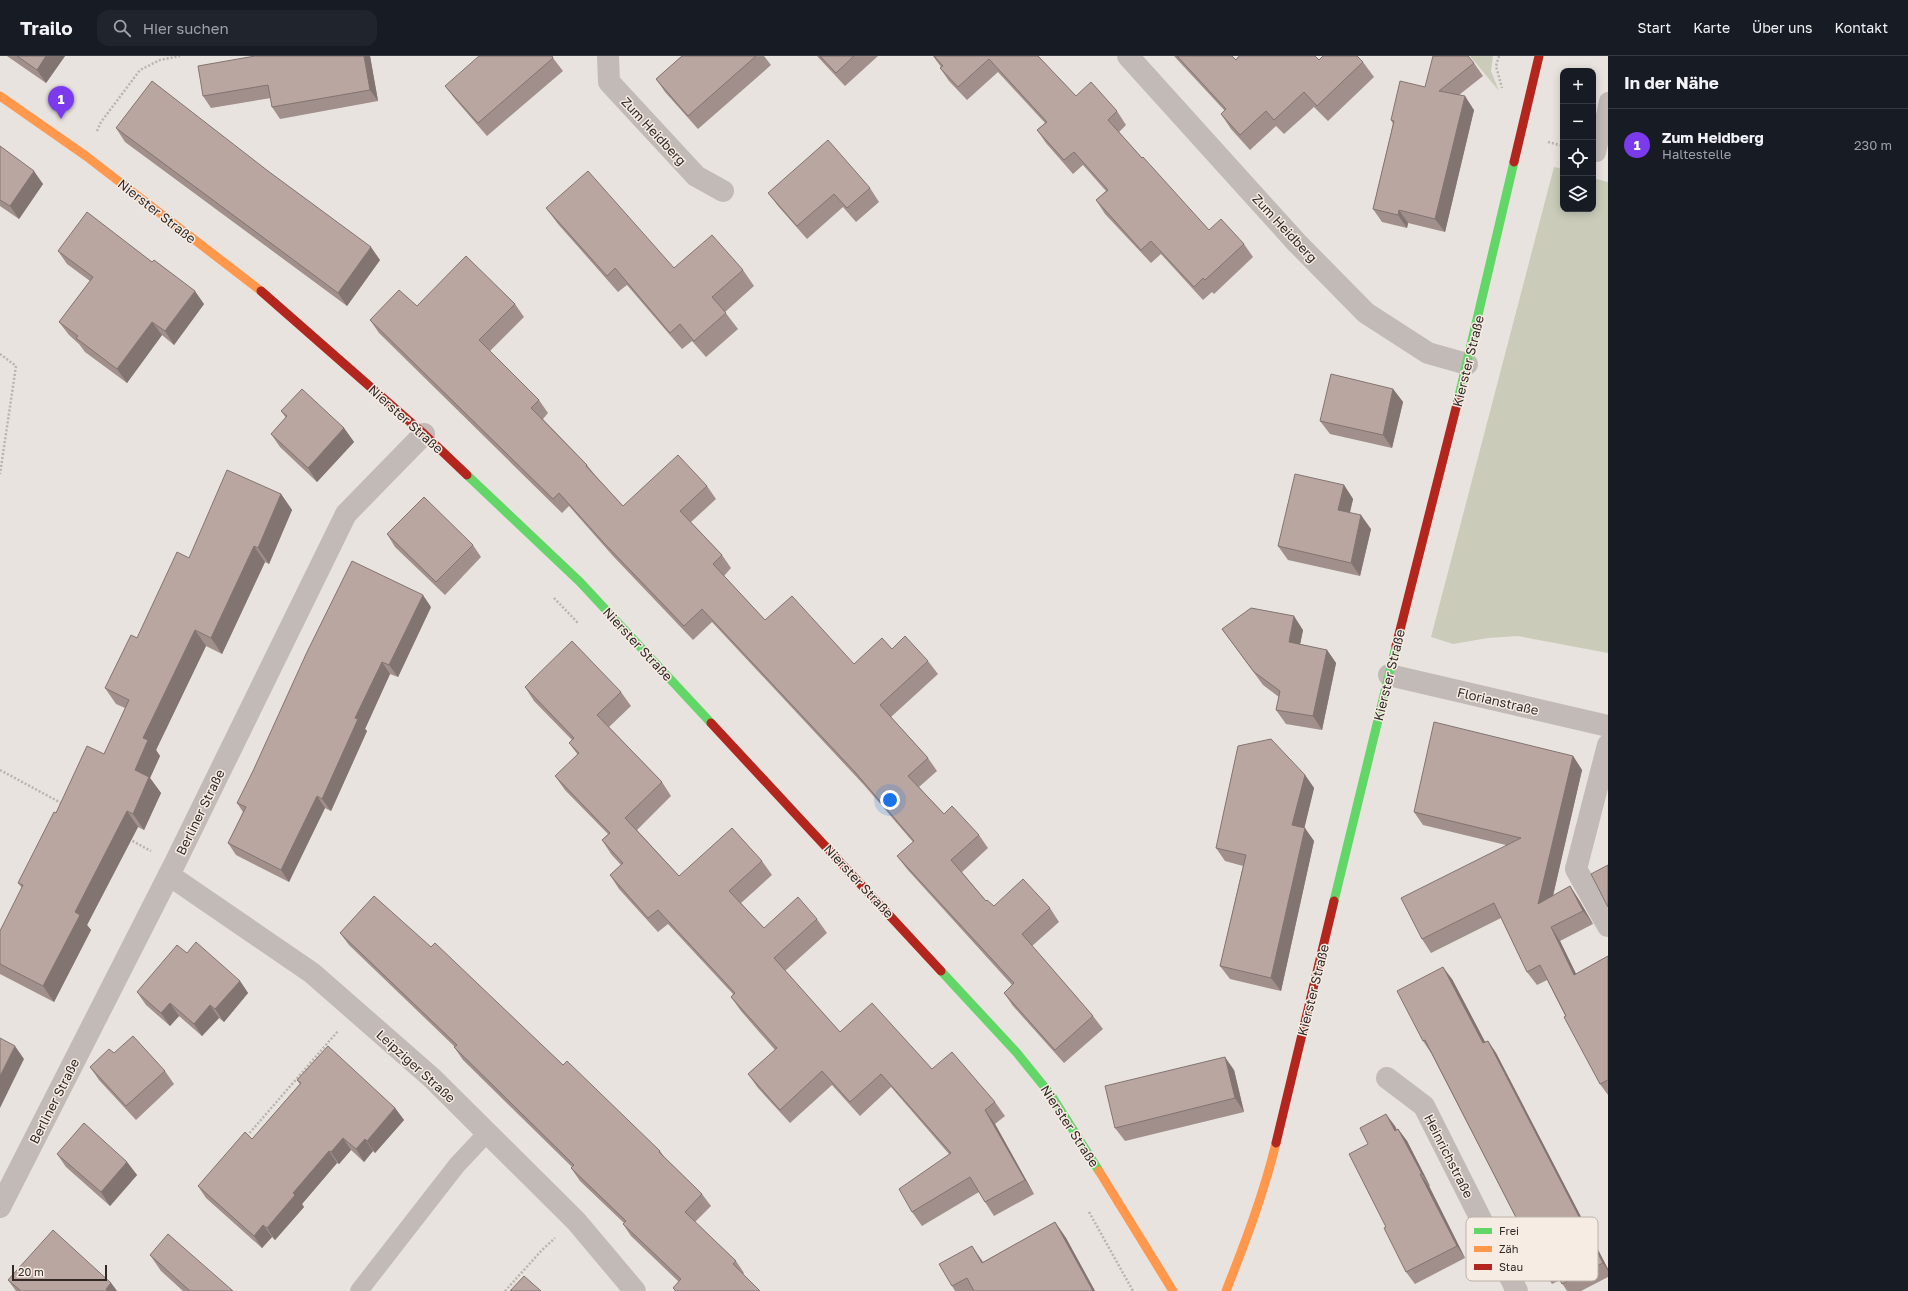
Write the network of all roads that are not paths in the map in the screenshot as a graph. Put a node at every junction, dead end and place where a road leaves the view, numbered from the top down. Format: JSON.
{"nodes":[{"id":1,"x":608,"y":56,"type":"edge"},
{"id":2,"x":1128,"y":56,"type":"edge"},
{"id":3,"x":1539,"y":56,"type":"edge"},
{"id":4,"x":0,"y":96,"type":"edge"},
{"id":5,"x":1608,"y":101,"type":"edge"},
{"id":6,"x":1597,"y":153,"type":"dead end"},
{"id":7,"x":723,"y":190,"type":"dead end"},
{"id":8,"x":1467,"y":364,"type":"junction"},
{"id":9,"x":424,"y":434,"type":"junction"},
{"id":10,"x":1389,"y":675,"type":"junction"},
{"id":11,"x":1608,"y":726,"type":"edge"},
{"id":12,"x":1608,"y":745,"type":"edge"},
{"id":13,"x":172,"y":869,"type":"junction"},
{"id":14,"x":1608,"y":926,"type":"edge"},
{"id":15,"x":1387,"y":1078,"type":"dead end"},
{"id":16,"x":487,"y":1133,"type":"junction"},
{"id":17,"x":0,"y":1207,"type":"edge"},
{"id":18,"x":1480,"y":1217,"type":"edge"},
{"id":19,"x":1512,"y":1281,"type":"edge"},
{"id":20,"x":359,"y":1291,"type":"edge"},
{"id":21,"x":635,"y":1291,"type":"edge"},
{"id":22,"x":1173,"y":1291,"type":"edge"},
{"id":23,"x":1226,"y":1291,"type":"edge"},
{"id":24,"x":1517,"y":1291,"type":"edge"}],
"edges":[{"from":1,"to":7,"type":"street","name":"Zum Heidberg"},
{"from":2,"to":8,"type":"street","name":"Zum Heidberg"},
{"from":3,"to":8,"type":"street","name":"Kierster Straße"},
{"from":4,"to":9,"type":"street","name":"Nierster Straße"},
{"from":5,"to":6,"type":"lane"},
{"from":8,"to":10,"type":"street","name":"Kierster Straße"},
{"from":9,"to":13,"type":"street","name":"Berliner Straße"},
{"from":9,"to":22,"type":"street","name":"Nierster Straße"},
{"from":10,"to":11,"type":"street","name":"Florianstraße"},
{"from":10,"to":23,"type":"street","name":"Kierster Straße"},
{"from":12,"to":14,"type":"street"},
{"from":13,"to":16,"type":"street","name":"Leipziger Straße"},
{"from":13,"to":17,"type":"street","name":"Berliner Straße"},
{"from":15,"to":18,"type":"street","name":"Heinrichstraße"},
{"from":16,"to":20,"type":"lane"},
{"from":16,"to":21,"type":"street","name":"Leipziger Straße"},
{"from":19,"to":24,"type":"street","name":"Heinrichstraße"}]}
